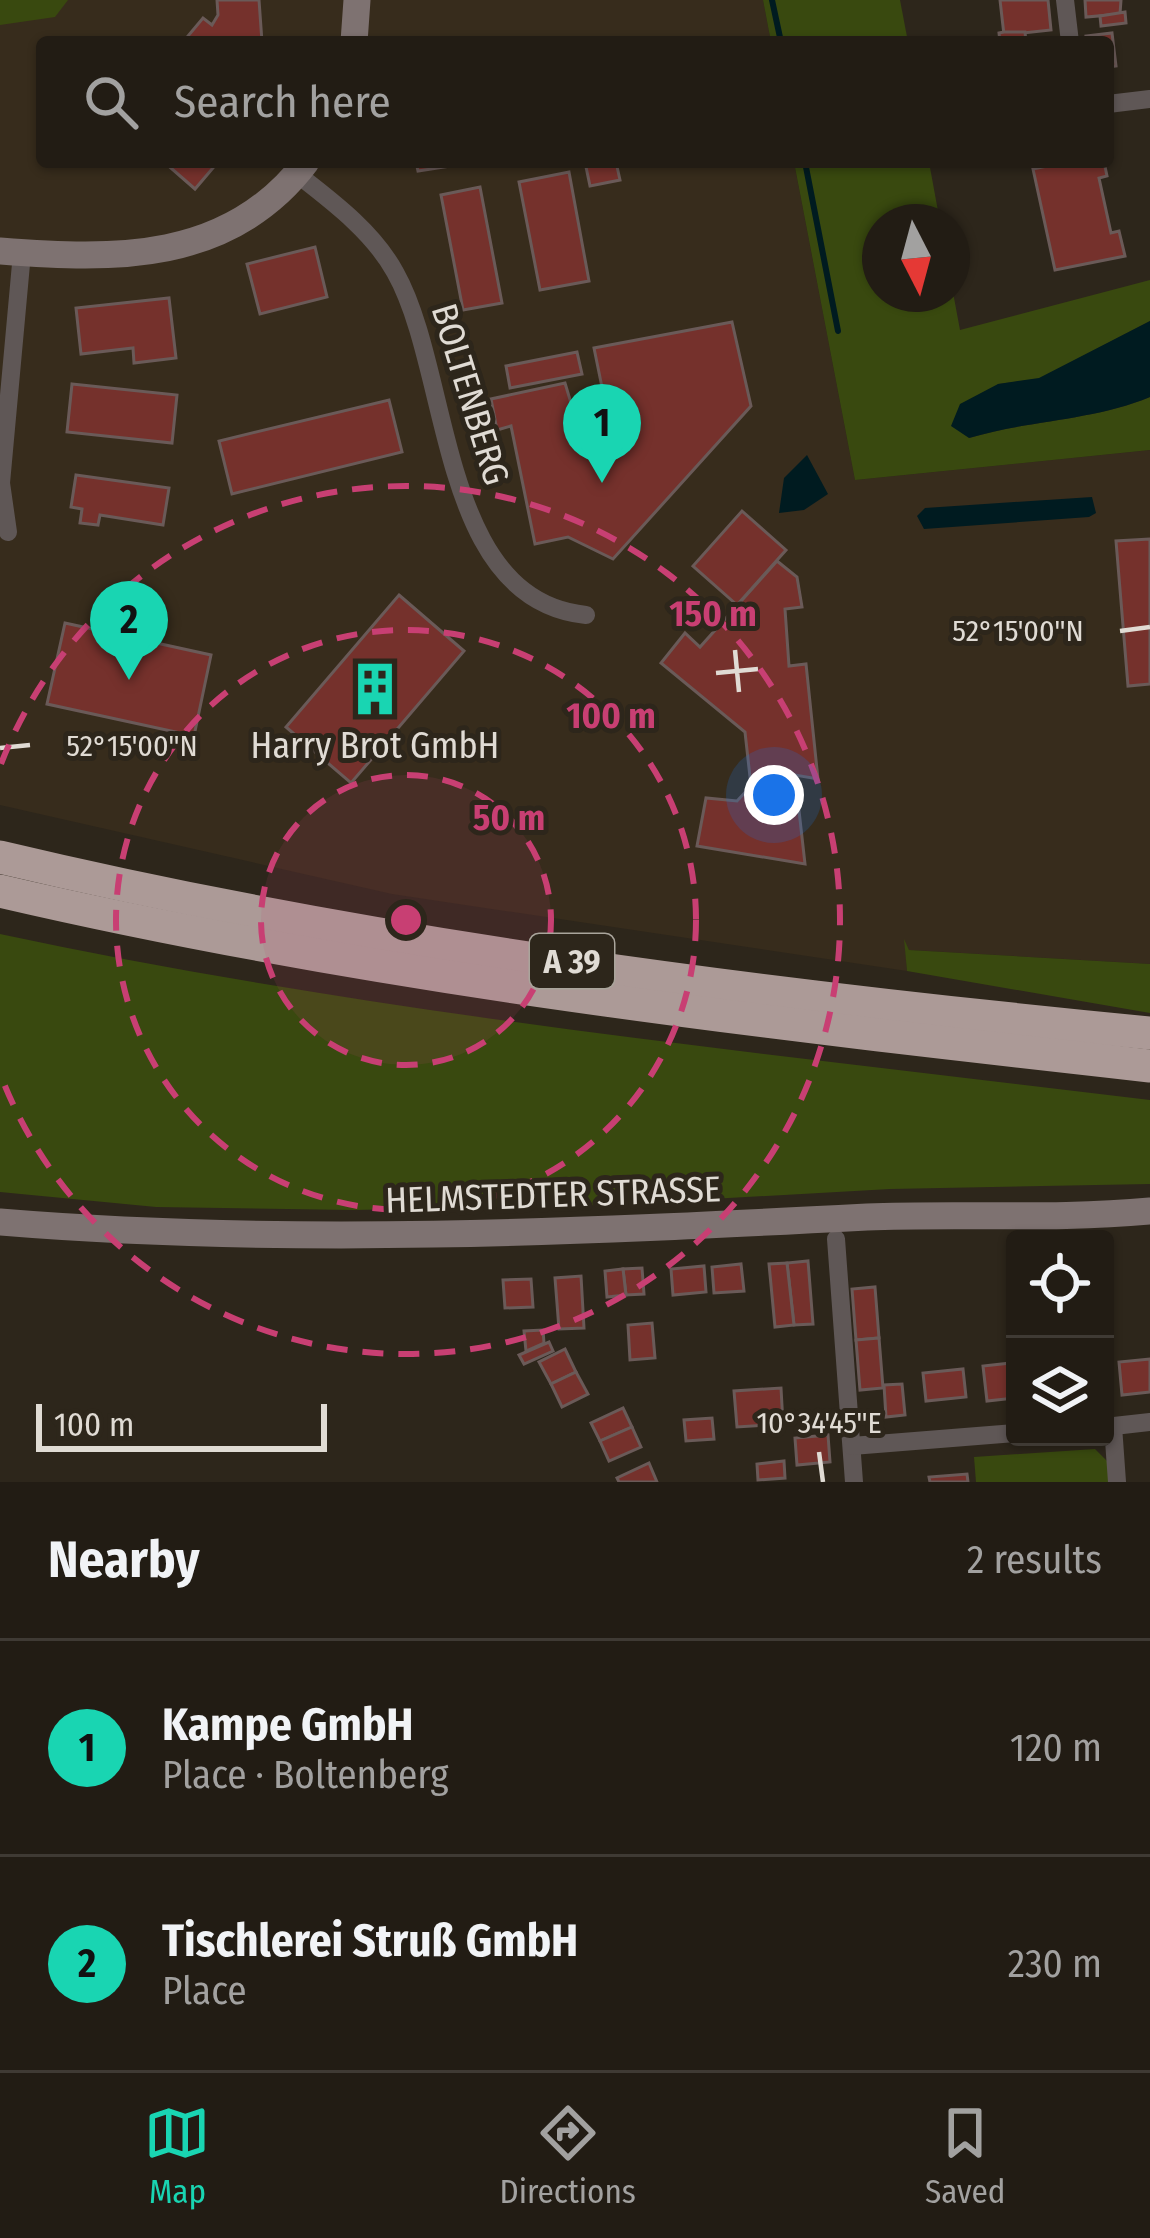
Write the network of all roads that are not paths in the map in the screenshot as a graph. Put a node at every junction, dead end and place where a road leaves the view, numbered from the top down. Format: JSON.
{"nodes":[{"id":1,"x":357,"y":0,"type":"edge"},
{"id":2,"x":1065,"y":0,"type":"edge"},
{"id":3,"x":354,"y":36,"type":"edge"},
{"id":4,"x":1069,"y":36,"type":"edge"},
{"id":5,"x":1150,"y":99,"type":"edge"},
{"id":6,"x":1114,"y":103,"type":"edge"},
{"id":7,"x":302,"y":168,"type":"edge"},
{"id":8,"x":11,"y":252,"type":"edge"},
{"id":9,"x":8,"y":532,"type":"dead end"},
{"id":10,"x":586,"y":615,"type":"dead end"},
{"id":11,"x":0,"y":856,"type":"edge"},
{"id":12,"x":0,"y":891,"type":"edge"},
{"id":13,"x":1150,"y":1033,"type":"edge"},
{"id":14,"x":1150,"y":1066,"type":"edge"},
{"id":15,"x":1150,"y":1211,"type":"edge"},
{"id":16,"x":1109,"y":1215,"type":"junction"},
{"id":17,"x":1150,"y":1221,"type":"edge"},
{"id":18,"x":0,"y":1222,"type":"edge"},
{"id":19,"x":836,"y":1239,"type":"dead end"},
{"id":20,"x":1150,"y":1422,"type":"edge"},
{"id":21,"x":1114,"y":1426,"type":"edge"},
{"id":22,"x":1006,"y":1434,"type":"edge"},
{"id":23,"x":852,"y":1446,"type":"junction"},
{"id":24,"x":1112,"y":1446,"type":"edge"},
{"id":25,"x":854,"y":1482,"type":"edge"},
{"id":26,"x":1117,"y":1482,"type":"edge"}],
"edges":[{"from":1,"to":3,"type":"street"},
{"from":2,"to":4,"type":"street"},
{"from":5,"to":6,"type":"street"},
{"from":7,"to":8,"type":"street"},
{"from":7,"to":10,"type":"street","name":"BOLTENBERG"},
{"from":8,"to":9,"type":"street"},
{"from":11,"to":13,"type":"highway","number":"A 39"},
{"from":12,"to":14,"type":"highway","number":"A 39"},
{"from":15,"to":16,"type":"street","name":"HELMSTEDTER STRASSE"},
{"from":16,"to":17,"type":"street","name":"HELMSTEDTER STRASSE"},
{"from":16,"to":18,"type":"street","name":"HELMSTEDTER STRASSE"},
{"from":19,"to":23,"type":"street"},
{"from":20,"to":21,"type":"street"},
{"from":22,"to":23,"type":"street"},
{"from":23,"to":25,"type":"street"},
{"from":24,"to":26,"type":"street"}]}
